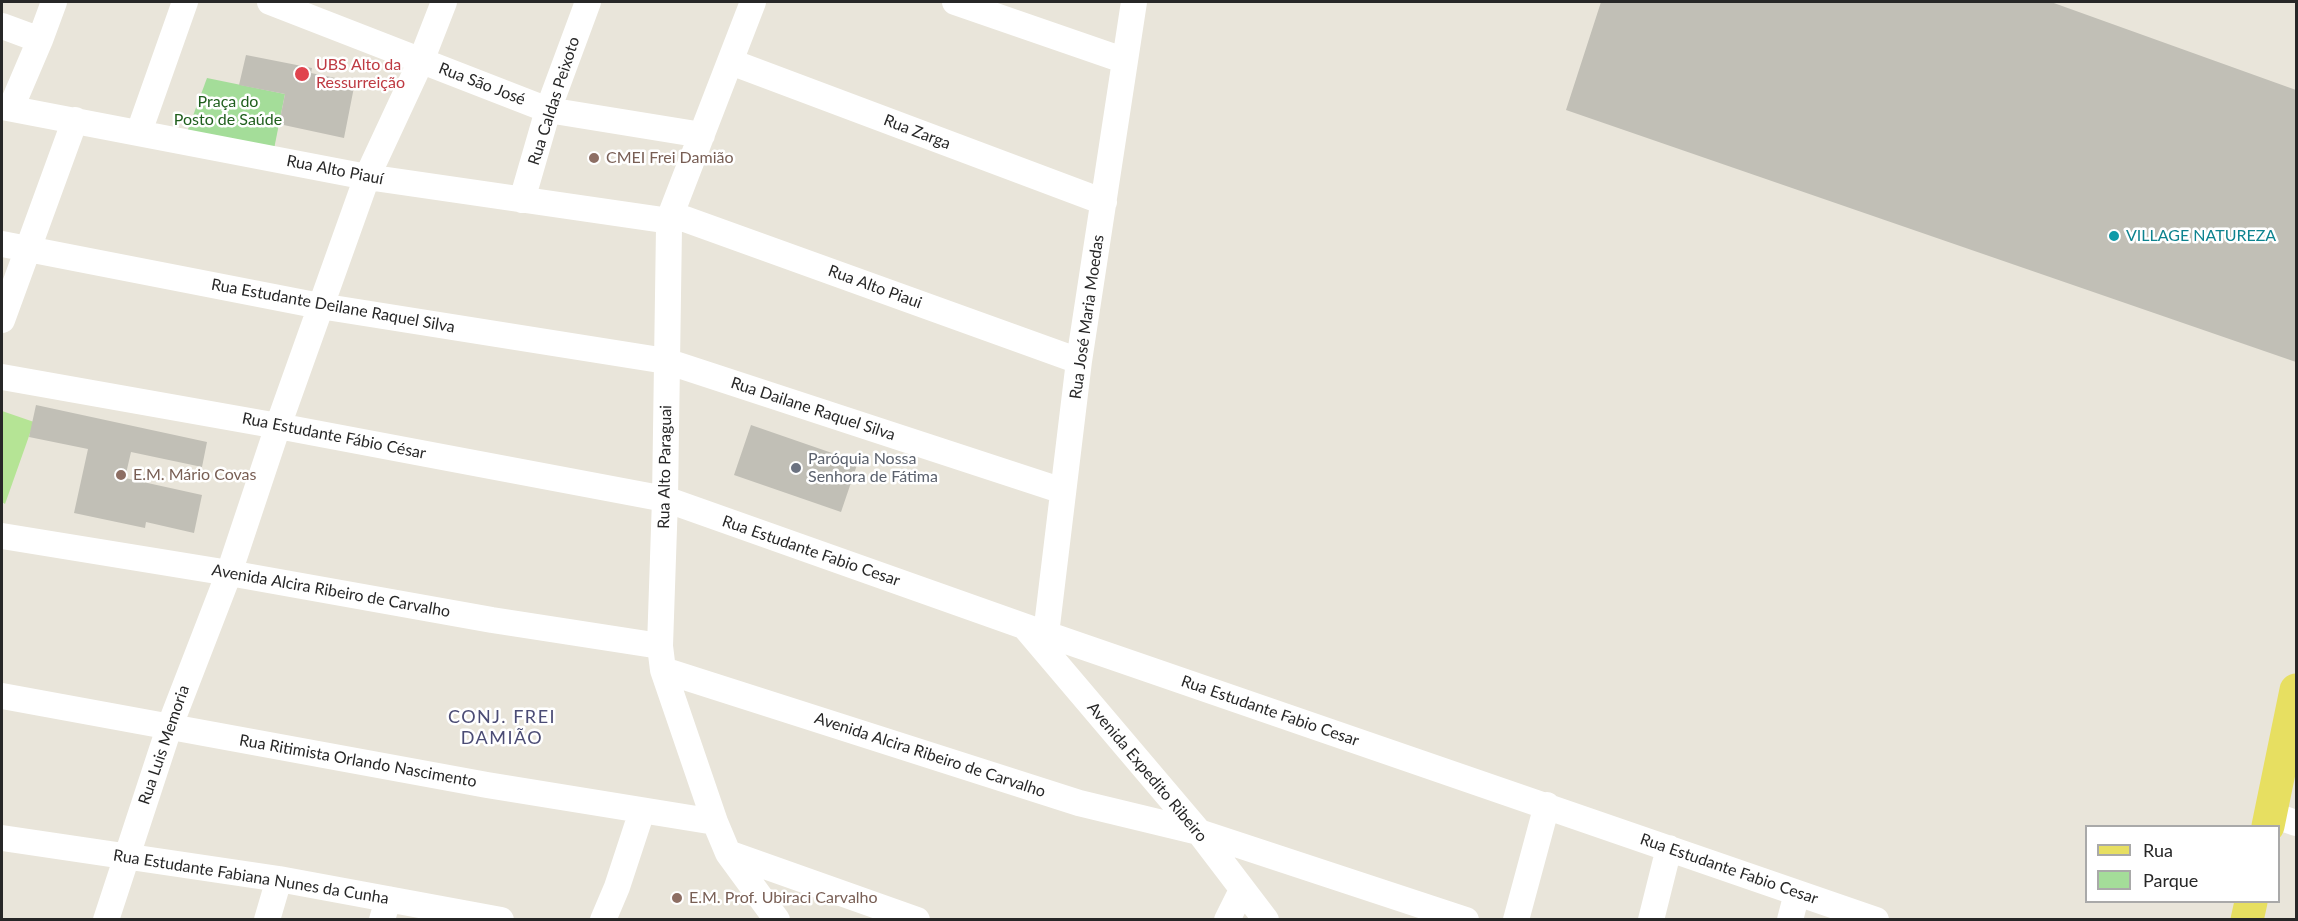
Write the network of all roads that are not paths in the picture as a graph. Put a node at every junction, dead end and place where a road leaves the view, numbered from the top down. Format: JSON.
{"nodes":[{"id":1,"x":54,"y":2,"type":"edge"},
{"id":2,"x":185,"y":2,"type":"edge"},
{"id":3,"x":270,"y":2,"type":"edge"},
{"id":4,"x":444,"y":2,"type":"edge"},
{"id":5,"x":588,"y":2,"type":"edge"},
{"id":6,"x":753,"y":2,"type":"edge"},
{"id":7,"x":956,"y":2,"type":"edge"},
{"id":8,"x":1134,"y":2,"type":"edge"},
{"id":9,"x":323,"y":11,"type":"edge"},
{"id":10,"x":2,"y":26,"type":"edge"},
{"id":11,"x":40,"y":40,"type":"junction"},
{"id":12,"x":1124,"y":60,"type":"junction"},
{"id":13,"x":421,"y":61,"type":"junction"},
{"id":14,"x":731,"y":62,"type":"junction"},
{"id":15,"x":6,"y":107,"type":"edge"},
{"id":16,"x":548,"y":111,"type":"junction"},
{"id":17,"x":75,"y":120,"type":"junction"},
{"id":18,"x":139,"y":132,"type":"junction"},
{"id":19,"x":702,"y":135,"type":"junction"},
{"id":20,"x":367,"y":177,"type":"junction"},
{"id":21,"x":522,"y":200,"type":"junction"},
{"id":22,"x":1104,"y":202,"type":"junction"},
{"id":23,"x":671,"y":218,"type":"junction"},
{"id":24,"x":2,"y":244,"type":"edge"},
{"id":25,"x":28,"y":249,"type":"junction"},
{"id":26,"x":320,"y":306,"type":"junction"},
{"id":27,"x":2,"y":320,"type":"edge"},
{"id":28,"x":666,"y":361,"type":"junction"},
{"id":29,"x":1079,"y":361,"type":"junction"},
{"id":30,"x":2,"y":377,"type":"edge"},
{"id":31,"x":278,"y":426,"type":"junction"},
{"id":32,"x":1063,"y":491,"type":"junction"},
{"id":33,"x":665,"y":499,"type":"junction"},
{"id":34,"x":2,"y":536,"type":"edge"},
{"id":35,"x":229,"y":573,"type":"junction"},
{"id":36,"x":1035,"y":630,"type":"junction"},
{"id":37,"x":662,"y":658,"type":"junction"},
{"id":38,"x":2296,"y":690,"type":"edge"},
{"id":39,"x":2,"y":696,"type":"edge"},
{"id":40,"x":169,"y":728,"type":"junction"},
{"id":41,"x":1547,"y":805,"type":"junction"},
{"id":42,"x":642,"y":811,"type":"junction"},
{"id":43,"x":2278,"y":821,"type":"edge"},
{"id":44,"x":715,"y":822,"type":"junction"},
{"id":45,"x":1199,"y":832,"type":"junction"},
{"id":46,"x":2,"y":838,"type":"edge"},
{"id":47,"x":1669,"y":848,"type":"junction"},
{"id":48,"x":728,"y":854,"type":"junction"},
{"id":49,"x":126,"y":857,"type":"junction"},
{"id":50,"x":279,"y":879,"type":"junction"},
{"id":51,"x":1242,"y":890,"type":"junction"},
{"id":52,"x":1797,"y":893,"type":"junction"},
{"id":53,"x":2251,"y":903,"type":"edge"},
{"id":54,"x":385,"y":909,"type":"edge"},
{"id":55,"x":106,"y":920,"type":"edge"},
{"id":56,"x":267,"y":920,"type":"edge"},
{"id":57,"x":501,"y":920,"type":"edge"},
{"id":58,"x":603,"y":920,"type":"edge"},
{"id":59,"x":777,"y":920,"type":"edge"},
{"id":60,"x":917,"y":920,"type":"edge"},
{"id":61,"x":1227,"y":920,"type":"edge"},
{"id":62,"x":1266,"y":920,"type":"edge"},
{"id":63,"x":1466,"y":920,"type":"edge"},
{"id":64,"x":1516,"y":920,"type":"edge"},
{"id":65,"x":1650,"y":920,"type":"edge"},
{"id":66,"x":1790,"y":920,"type":"edge"},
{"id":67,"x":1876,"y":920,"type":"edge"},
{"id":68,"x":2247,"y":920,"type":"edge"}],
"edges":[{"from":1,"to":11,"type":"street"},
{"from":2,"to":18,"type":"street"},
{"from":3,"to":9,"type":"street","name":"Rua São José"},
{"from":4,"to":13,"type":"street","name":"Rua Luis Memoria"},
{"from":5,"to":16,"type":"street","name":"Rua Caldas Peixoto"},
{"from":6,"to":14,"type":"street","name":"Rua Alto Paraguai"},
{"from":7,"to":12,"type":"street"},
{"from":8,"to":12,"type":"street","name":"Rua José Maria Moedas"},
{"from":9,"to":13,"type":"street","name":"Rua São José"},
{"from":10,"to":11,"type":"street"},
{"from":11,"to":15,"type":"street"},
{"from":12,"to":22,"type":"street","name":"Rua José Maria Moedas"},
{"from":13,"to":16,"type":"street","name":"Rua São José"},
{"from":13,"to":20,"type":"street","name":"Rua Luis Memoria"},
{"from":14,"to":19,"type":"street","name":"Rua Alto Paraguai"},
{"from":14,"to":22,"type":"street","name":"Rua Zarga"},
{"from":15,"to":17,"type":"street","name":"Rua Alto Piauí"},
{"from":16,"to":19,"type":"street","name":"Rua São José"},
{"from":16,"to":21,"type":"street","name":"Rua Caldas Peixoto"},
{"from":17,"to":18,"type":"street","name":"Rua Alto Piauí"},
{"from":17,"to":25,"type":"street"},
{"from":18,"to":20,"type":"street","name":"Rua Alto Piauí"},
{"from":19,"to":23,"type":"street","name":"Rua Alto Paraguai"},
{"from":20,"to":21,"type":"street","name":"Rua Alto Piauí"},
{"from":20,"to":26,"type":"street","name":"Rua Luis Memoria"},
{"from":21,"to":23,"type":"street","name":"Rua Alto Piauí"},
{"from":22,"to":29,"type":"street","name":"Rua José Maria Moedas"},
{"from":23,"to":28,"type":"street","name":"Rua Alto Paraguai"},
{"from":23,"to":29,"type":"street","name":"Rua Alto Piaui"},
{"from":24,"to":25,"type":"street","name":"Rua Estudante Deilane Raquel Silva"},
{"from":25,"to":26,"type":"street","name":"Rua Estudante Deilane Raquel Silva"},
{"from":25,"to":27,"type":"street"},
{"from":26,"to":28,"type":"street","name":"Rua Estudante Deilane Raquel Silva"},
{"from":26,"to":31,"type":"street","name":"Rua Luis Memoria"},
{"from":28,"to":32,"type":"street","name":"Rua Dailane Raquel Silva"},
{"from":28,"to":33,"type":"street","name":"Rua Alto Paraguai"},
{"from":29,"to":32,"type":"street","name":"Rua José Maria Moedas"},
{"from":30,"to":31,"type":"street","name":"Rua Estudante Fábio César"},
{"from":31,"to":33,"type":"street","name":"Rua Estudante Fábio César"},
{"from":31,"to":35,"type":"street","name":"Rua Luis Memoria"},
{"from":32,"to":36,"type":"street","name":"Rua José Maria Moedas"},
{"from":33,"to":36,"type":"street","name":"Rua Estudante Fabio Cesar"},
{"from":33,"to":37,"type":"street","name":"Rua Alto Paraguai"},
{"from":34,"to":35,"type":"street","name":"Avenida Alcira Ribeiro de Carvalho"},
{"from":35,"to":37,"type":"street","name":"Avenida Alcira Ribeiro de Carvalho"},
{"from":35,"to":40,"type":"street","name":"Rua Luis Memoria"},
{"from":36,"to":41,"type":"street","name":"Rua Estudante Fabio Cesar"},
{"from":36,"to":45,"type":"street","name":"Avenida Expedito Ribeiro"},
{"from":37,"to":44,"type":"street","name":"Rua Alto Paraguai"},
{"from":37,"to":45,"type":"street","name":"Avenida Alcira Ribeiro de Carvalho"},
{"from":38,"to":43,"type":"main road"},
{"from":39,"to":40,"type":"street","name":"Rua Ritimista Orlando Nascimento"},
{"from":40,"to":42,"type":"street","name":"Rua Ritimista Orlando Nascimento"},
{"from":40,"to":49,"type":"street","name":"Rua Luis Memoria"},
{"from":41,"to":47,"type":"street","name":"Rua Estudante Fabio Cesar"},
{"from":41,"to":64,"type":"street"},
{"from":42,"to":44,"type":"street","name":"Rua Ritimista Orlando Nascimento"},
{"from":42,"to":58,"type":"street"},
{"from":44,"to":48,"type":"street","name":"Rua Alto Paraguai"},
{"from":45,"to":51,"type":"street","name":"Avenida Expedito Ribeiro"},
{"from":45,"to":63,"type":"street","name":"Avenida Alcira Ribeiro de Carvalho"},
{"from":46,"to":49,"type":"street","name":"Rua Estudante Fabiana Nunes da Cunha"},
{"from":47,"to":52,"type":"street","name":"Rua Estudante Fabio Cesar"},
{"from":47,"to":65,"type":"street"},
{"from":48,"to":59,"type":"street","name":"Rua Alto Paraguai"},
{"from":48,"to":60,"type":"street"},
{"from":49,"to":50,"type":"street","name":"Rua Estudante Fabiana Nunes da Cunha"},
{"from":49,"to":55,"type":"street","name":"Rua Luis Memoria"},
{"from":50,"to":54,"type":"street","name":"Rua Estudante Fabiana Nunes da Cunha"},
{"from":50,"to":56,"type":"street"},
{"from":51,"to":61,"type":"street"},
{"from":51,"to":62,"type":"street","name":"Avenida Expedito Ribeiro"},
{"from":52,"to":66,"type":"street"},
{"from":52,"to":67,"type":"street","name":"Rua Estudante Fabio Cesar"},
{"from":53,"to":68,"type":"main road"},
{"from":54,"to":57,"type":"street","name":"Rua Estudante Fabiana Nunes da Cunha"}]}
